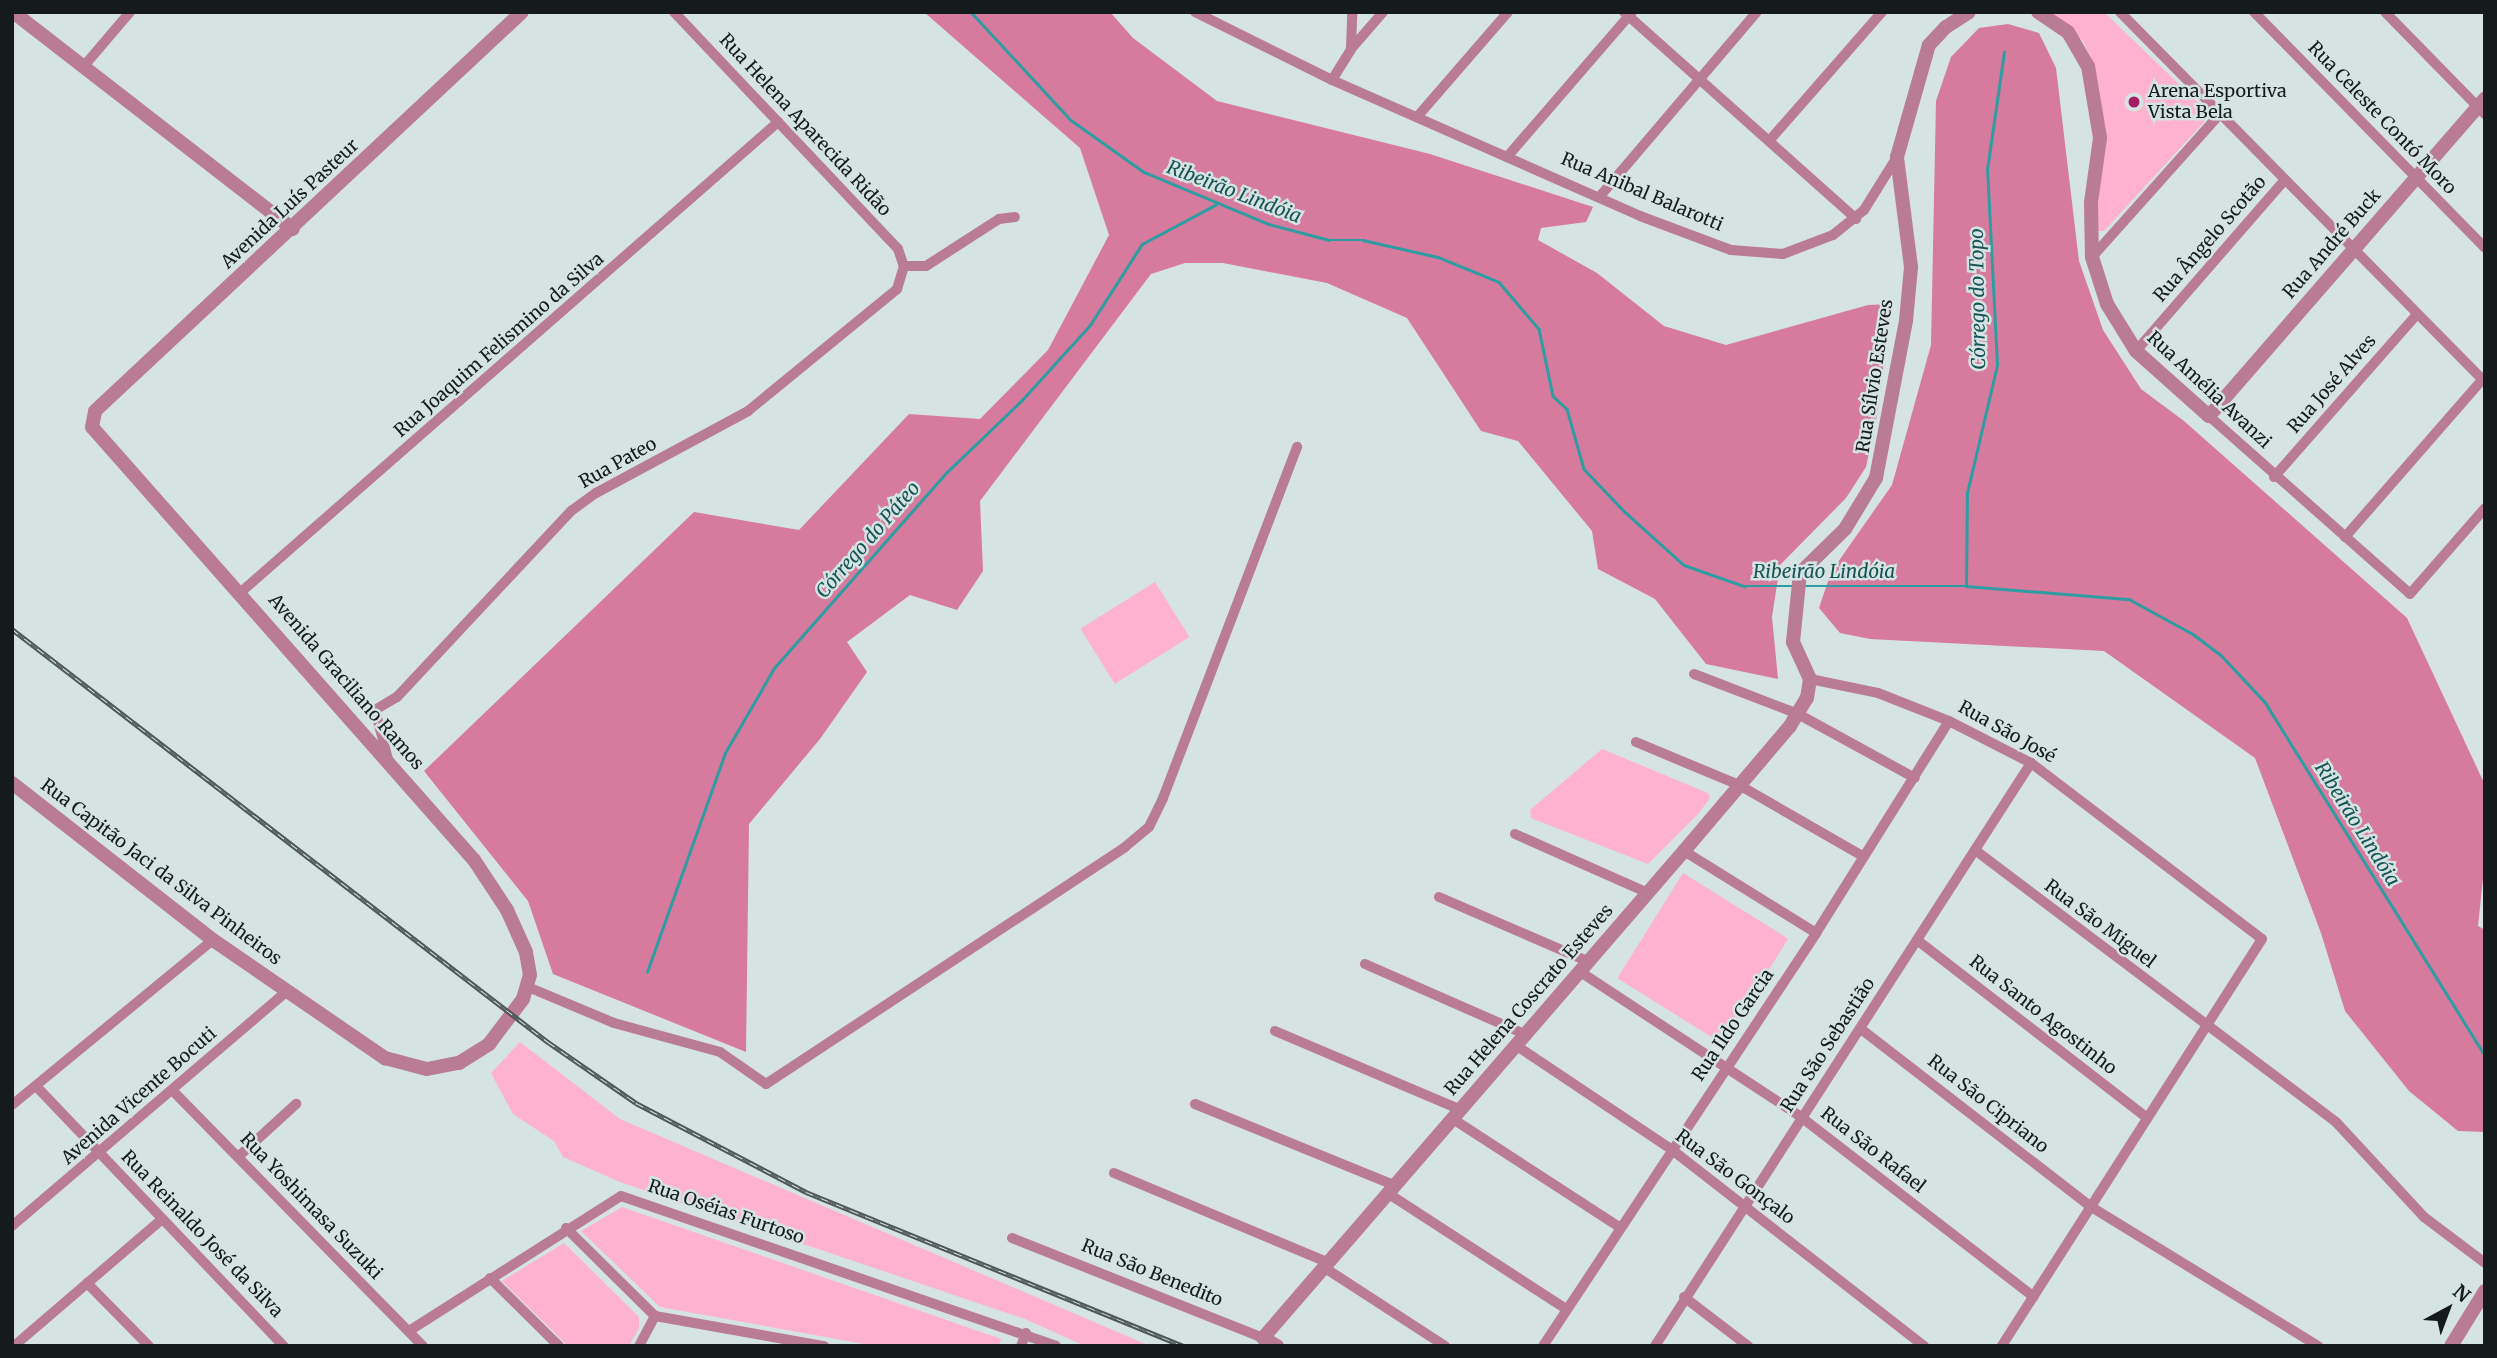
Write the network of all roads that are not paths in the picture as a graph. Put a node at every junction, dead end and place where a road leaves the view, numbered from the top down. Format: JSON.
{"nodes":[{"id":1,"x":13,"y":12,"type":"edge"},
{"id":2,"x":130,"y":12,"type":"edge"},
{"id":3,"x":522,"y":12,"type":"edge"},
{"id":4,"x":674,"y":12,"type":"edge"},
{"id":5,"x":1195,"y":12,"type":"edge"},
{"id":6,"x":1352,"y":12,"type":"edge"},
{"id":7,"x":1383,"y":12,"type":"edge"},
{"id":8,"x":1508,"y":12,"type":"edge"},
{"id":9,"x":1757,"y":12,"type":"edge"},
{"id":10,"x":1882,"y":12,"type":"edge"},
{"id":11,"x":1969,"y":12,"type":"edge"},
{"id":12,"x":2038,"y":12,"type":"edge"},
{"id":13,"x":2120,"y":12,"type":"edge"},
{"id":14,"x":2254,"y":12,"type":"edge"},
{"id":15,"x":2385,"y":12,"type":"edge"},
{"id":16,"x":1629,"y":14,"type":"edge"},
{"id":17,"x":1351,"y":49,"type":"junction"},
{"id":18,"x":84,"y":66,"type":"junction"},
{"id":19,"x":1698,"y":78,"type":"junction"},
{"id":20,"x":1332,"y":80,"type":"junction"},
{"id":21,"x":2482,"y":106,"type":"edge"},
{"id":22,"x":2220,"y":114,"type":"junction"},
{"id":23,"x":1417,"y":117,"type":"junction"},
{"id":24,"x":778,"y":122,"type":"junction"},
{"id":25,"x":1769,"y":141,"type":"junction"},
{"id":26,"x":1507,"y":157,"type":"junction"},
{"id":27,"x":1897,"y":157,"type":"junction"},
{"id":28,"x":2415,"y":178,"type":"junction"},
{"id":29,"x":2284,"y":181,"type":"junction"},
{"id":30,"x":1601,"y":195,"type":"junction"},
{"id":31,"x":1015,"y":217,"type":"dead end"},
{"id":32,"x":1856,"y":219,"type":"junction"},
{"id":33,"x":293,"y":229,"type":"junction"},
{"id":34,"x":2485,"y":248,"type":"edge"},
{"id":35,"x":2353,"y":249,"type":"junction"},
{"id":36,"x":2092,"y":257,"type":"junction"},
{"id":37,"x":904,"y":266,"type":"junction"},
{"id":38,"x":2417,"y":314,"type":"junction"},
{"id":39,"x":2136,"y":351,"type":"junction"},
{"id":40,"x":2484,"y":381,"type":"edge"},
{"id":41,"x":2209,"y":416,"type":"junction"},
{"id":42,"x":92,"y":427,"type":"joint"},
{"id":43,"x":1297,"y":447,"type":"dead end"},
{"id":44,"x":2274,"y":477,"type":"junction"},
{"id":45,"x":2485,"y":508,"type":"edge"},
{"id":46,"x":2345,"y":537,"type":"junction"},
{"id":47,"x":241,"y":592,"type":"junction"},
{"id":48,"x":1694,"y":674,"type":"dead end"},
{"id":49,"x":1810,"y":679,"type":"junction"},
{"id":50,"x":1798,"y":714,"type":"junction"},
{"id":51,"x":1949,"y":721,"type":"junction"},
{"id":52,"x":1636,"y":742,"type":"dead end"},
{"id":53,"x":388,"y":759,"type":"junction"},
{"id":54,"x":2031,"y":763,"type":"junction"},
{"id":55,"x":1914,"y":778,"type":"junction"},
{"id":56,"x":1739,"y":785,"type":"junction"},
{"id":57,"x":16,"y":791,"type":"edge"},
{"id":58,"x":1516,"y":834,"type":"dead end"},
{"id":59,"x":1975,"y":850,"type":"junction"},
{"id":60,"x":1684,"y":851,"type":"junction"},
{"id":61,"x":1864,"y":857,"type":"junction"},
{"id":62,"x":1648,"y":892,"type":"junction"},
{"id":63,"x":1439,"y":897,"type":"dead end"},
{"id":64,"x":1816,"y":933,"type":"junction"},
{"id":65,"x":213,"y":940,"type":"junction"},
{"id":66,"x":1917,"y":940,"type":"junction"},
{"id":67,"x":1365,"y":964,"type":"dead end"},
{"id":68,"x":1583,"y":966,"type":"junction"},
{"id":69,"x":528,"y":987,"type":"junction"},
{"id":70,"x":287,"y":990,"type":"junction"},
{"id":71,"x":2203,"y":1025,"type":"junction"},
{"id":72,"x":1861,"y":1029,"type":"junction"},
{"id":73,"x":1275,"y":1031,"type":"dead end"},
{"id":74,"x":1522,"y":1040,"type":"junction"},
{"id":75,"x":1727,"y":1066,"type":"junction"},
{"id":76,"x":36,"y":1086,"type":"junction"},
{"id":77,"x":174,"y":1092,"type":"junction"},
{"id":78,"x":296,"y":1104,"type":"dead end"},
{"id":79,"x":1195,"y":1104,"type":"dead end"},
{"id":80,"x":12,"y":1105,"type":"edge"},
{"id":81,"x":1457,"y":1114,"type":"junction"},
{"id":82,"x":1801,"y":1117,"type":"junction"},
{"id":83,"x":2147,"y":1118,"type":"junction"},
{"id":84,"x":1671,"y":1149,"type":"junction"},
{"id":85,"x":101,"y":1154,"type":"junction"},
{"id":86,"x":238,"y":1157,"type":"junction"},
{"id":87,"x":1114,"y":1173,"type":"dead end"},
{"id":88,"x":1392,"y":1190,"type":"junction"},
{"id":89,"x":1744,"y":1205,"type":"junction"},
{"id":90,"x":2093,"y":1208,"type":"junction"},
{"id":91,"x":162,"y":1219,"type":"junction"},
{"id":92,"x":12,"y":1226,"type":"edge"},
{"id":93,"x":1619,"y":1227,"type":"junction"},
{"id":94,"x":566,"y":1228,"type":"junction"},
{"id":95,"x":1012,"y":1238,"type":"dead end"},
{"id":96,"x":2485,"y":1263,"type":"edge"},
{"id":97,"x":1327,"y":1265,"type":"junction"},
{"id":98,"x":490,"y":1278,"type":"junction"},
{"id":99,"x":87,"y":1283,"type":"junction"},
{"id":100,"x":2485,"y":1291,"type":"edge"},
{"id":101,"x":1684,"y":1297,"type":"junction"},
{"id":102,"x":2034,"y":1297,"type":"junction"},
{"id":103,"x":1566,"y":1309,"type":"junction"},
{"id":104,"x":655,"y":1316,"type":"junction"},
{"id":105,"x":409,"y":1331,"type":"junction"},
{"id":106,"x":1026,"y":1332,"type":"junction"},
{"id":107,"x":1263,"y":1338,"type":"junction"},
{"id":108,"x":2456,"y":1344,"type":"edge"},
{"id":109,"x":14,"y":1346,"type":"edge"},
{"id":110,"x":149,"y":1346,"type":"edge"},
{"id":111,"x":284,"y":1346,"type":"edge"},
{"id":112,"x":423,"y":1346,"type":"edge"},
{"id":113,"x":559,"y":1346,"type":"edge"},
{"id":114,"x":639,"y":1346,"type":"edge"},
{"id":115,"x":824,"y":1346,"type":"edge"},
{"id":116,"x":1021,"y":1346,"type":"edge"},
{"id":117,"x":1056,"y":1346,"type":"edge"},
{"id":118,"x":1277,"y":1346,"type":"edge"},
{"id":119,"x":1446,"y":1346,"type":"edge"},
{"id":120,"x":1543,"y":1346,"type":"edge"},
{"id":121,"x":1655,"y":1346,"type":"edge"},
{"id":122,"x":1748,"y":1346,"type":"edge"},
{"id":123,"x":1924,"y":1346,"type":"edge"},
{"id":124,"x":2002,"y":1346,"type":"edge"},
{"id":125,"x":2318,"y":1346,"type":"edge"}],
"edges":[{"from":1,"to":18,"type":"street"},
{"from":2,"to":18,"type":"street"},
{"from":3,"to":33,"type":"street","name":"Avenida Luís Pasteur"},
{"from":4,"to":24,"type":"street","name":"Rua Helena Aparecida Ridão"},
{"from":5,"to":20,"type":"street","name":"Rua Anibal Balarotti"},
{"from":6,"to":17,"type":"street"},
{"from":7,"to":17,"type":"street"},
{"from":8,"to":23,"type":"street"},
{"from":9,"to":19,"type":"street"},
{"from":10,"to":25,"type":"street"},
{"from":11,"to":27,"type":"street","name":"Rua Anibal Balarotti"},
{"from":12,"to":36,"type":"street","name":"Rua Amélia Avanzi"},
{"from":13,"to":22,"type":"street"},
{"from":14,"to":28,"type":"street","name":"Rua Celeste Contó Moro"},
{"from":15,"to":21,"type":"street"},
{"from":16,"to":19,"type":"street"},
{"from":16,"to":26,"type":"street"},
{"from":17,"to":20,"type":"street"},
{"from":18,"to":33,"type":"street"},
{"from":19,"to":25,"type":"street"},
{"from":19,"to":30,"type":"street"},
{"from":20,"to":23,"type":"street","name":"Rua Anibal Balarotti"},
{"from":21,"to":28,"type":"street","name":"Rua André Buck"},
{"from":22,"to":29,"type":"street"},
{"from":22,"to":36,"type":"street"},
{"from":23,"to":26,"type":"street","name":"Rua Anibal Balarotti"},
{"from":24,"to":37,"type":"street","name":"Rua Helena Aparecida Ridão"},
{"from":24,"to":47,"type":"street","name":"Rua Joaquim Felismino da Silva"},
{"from":25,"to":32,"type":"street"},
{"from":26,"to":30,"type":"street","name":"Rua Anibal Balarotti"},
{"from":27,"to":32,"type":"street","name":"Rua Anibal Balarotti"},
{"from":27,"to":49,"type":"street","name":"Rua Sílvio Esteves"},
{"from":28,"to":34,"type":"street","name":"Rua Celeste Contó Moro"},
{"from":28,"to":35,"type":"street","name":"Rua André Buck"},
{"from":29,"to":35,"type":"street"},
{"from":29,"to":39,"type":"street","name":"Rua Ângelo Scotão"},
{"from":30,"to":32,"type":"street","name":"Rua Anibal Balarotti"},
{"from":31,"to":37,"type":"street"},
{"from":33,"to":42,"type":"street","name":"Avenida Luís Pasteur"},
{"from":35,"to":38,"type":"street"},
{"from":35,"to":41,"type":"street","name":"Rua André Buck"},
{"from":36,"to":39,"type":"street","name":"Rua Amélia Avanzi"},
{"from":37,"to":53,"type":"street","name":"Rua Pateo"},
{"from":38,"to":40,"type":"street"},
{"from":38,"to":44,"type":"street","name":"Rua José Alves"},
{"from":39,"to":41,"type":"street","name":"Rua Amélia Avanzi"},
{"from":40,"to":46,"type":"street"},
{"from":41,"to":44,"type":"street","name":"Rua Amélia Avanzi"},
{"from":42,"to":47,"type":"street","name":"Avenida Graciliano Ramos"},
{"from":43,"to":69,"type":"street"},
{"from":44,"to":46,"type":"street","name":"Rua Amélia Avanzi"},
{"from":45,"to":46,"type":"street","name":"Rua Amélia Avanzi"},
{"from":47,"to":53,"type":"street","name":"Avenida Graciliano Ramos"},
{"from":48,"to":50,"type":"street"},
{"from":49,"to":50,"type":"street","name":"Rua Helena Coscrato Esteves"},
{"from":49,"to":51,"type":"street","name":"Rua São José"},
{"from":50,"to":55,"type":"street"},
{"from":50,"to":56,"type":"street","name":"Rua Helena Coscrato Esteves"},
{"from":51,"to":54,"type":"street","name":"Rua São José"},
{"from":51,"to":55,"type":"street","name":"Rua Ildo Garcia"},
{"from":52,"to":56,"type":"street"},
{"from":53,"to":69,"type":"street","name":"Avenida Graciliano Ramos"},
{"from":54,"to":59,"type":"street","name":"Rua São Sebastião"},
{"from":54,"to":71,"type":"street","name":"Rua São José"},
{"from":55,"to":61,"type":"street","name":"Rua Ildo Garcia"},
{"from":56,"to":60,"type":"street","name":"Rua Helena Coscrato Esteves"},
{"from":56,"to":61,"type":"street"},
{"from":57,"to":65,"type":"street","name":"Rua Capitão Jaci da Silva Pinheiros"},
{"from":58,"to":62,"type":"street"},
{"from":59,"to":66,"type":"street","name":"Rua São Sebastião"},
{"from":59,"to":71,"type":"street","name":"Rua São Miguel"},
{"from":60,"to":62,"type":"street","name":"Rua Helena Coscrato Esteves"},
{"from":60,"to":64,"type":"street"},
{"from":61,"to":64,"type":"street","name":"Rua Ildo Garcia"},
{"from":62,"to":68,"type":"street","name":"Rua Helena Coscrato Esteves"},
{"from":63,"to":68,"type":"street","name":"Rua São Rafael"},
{"from":64,"to":75,"type":"street","name":"Rua Ildo Garcia"},
{"from":65,"to":70,"type":"street","name":"Rua Capitão Jaci da Silva Pinheiros"},
{"from":65,"to":76,"type":"street"},
{"from":66,"to":72,"type":"street","name":"Rua São Sebastião"},
{"from":66,"to":83,"type":"street","name":"Rua Santo Agostinho"},
{"from":67,"to":74,"type":"street","name":"Rua São Gonçalo"},
{"from":68,"to":74,"type":"street","name":"Rua Helena Coscrato Esteves"},
{"from":68,"to":75,"type":"street","name":"Rua São Rafael"},
{"from":69,"to":70,"type":"street"},
{"from":70,"to":77,"type":"street","name":"Avenida Vicente Bocuti"},
{"from":71,"to":83,"type":"street"},
{"from":71,"to":96,"type":"street","name":"Rua São Miguel"},
{"from":72,"to":82,"type":"street","name":"Rua São Sebastião"},
{"from":72,"to":90,"type":"street","name":"Rua São Cipriano"},
{"from":73,"to":81,"type":"street"},
{"from":74,"to":81,"type":"street","name":"Rua Helena Coscrato Esteves"},
{"from":74,"to":84,"type":"street","name":"Rua São Gonçalo"},
{"from":75,"to":82,"type":"street","name":"Rua São Rafael"},
{"from":75,"to":84,"type":"street","name":"Rua Ildo Garcia"},
{"from":76,"to":80,"type":"street"},
{"from":76,"to":85,"type":"street","name":"Rua Reinaldo José da Silva"},
{"from":77,"to":85,"type":"street","name":"Avenida Vicente Bocuti"},
{"from":77,"to":86,"type":"street","name":"Rua Yoshimasa Suzuki"},
{"from":78,"to":86,"type":"street"},
{"from":79,"to":88,"type":"street"},
{"from":81,"to":88,"type":"street","name":"Rua Helena Coscrato Esteves"},
{"from":81,"to":93,"type":"street"},
{"from":82,"to":89,"type":"street","name":"Rua São Sebastião"},
{"from":82,"to":102,"type":"street","name":"Rua São Rafael"},
{"from":83,"to":90,"type":"street"},
{"from":84,"to":89,"type":"street","name":"Rua São Gonçalo"},
{"from":84,"to":93,"type":"street","name":"Rua Ildo Garcia"},
{"from":85,"to":91,"type":"street","name":"Rua Reinaldo José da Silva"},
{"from":85,"to":92,"type":"street","name":"Avenida Vicente Bocuti"},
{"from":86,"to":105,"type":"street","name":"Rua Yoshimasa Suzuki"},
{"from":87,"to":97,"type":"street"},
{"from":88,"to":97,"type":"street","name":"Rua Helena Coscrato Esteves"},
{"from":88,"to":103,"type":"street"},
{"from":89,"to":101,"type":"street","name":"Rua São Sebastião"},
{"from":89,"to":123,"type":"street","name":"Rua São Gonçalo"},
{"from":90,"to":102,"type":"street"},
{"from":90,"to":125,"type":"street","name":"Rua São Cipriano"},
{"from":91,"to":99,"type":"street"},
{"from":91,"to":111,"type":"street","name":"Rua Reinaldo José da Silva"},
{"from":93,"to":103,"type":"street","name":"Rua Ildo Garcia"},
{"from":94,"to":98,"type":"street","name":"Rua Oséias Furtoso"},
{"from":94,"to":104,"type":"street"},
{"from":94,"to":106,"type":"street","name":"Rua Oséias Furtoso"},
{"from":95,"to":107,"type":"street","name":"Rua São Benedito"},
{"from":97,"to":107,"type":"street","name":"Rua Helena Coscrato Esteves"},
{"from":97,"to":119,"type":"street"},
{"from":98,"to":105,"type":"street","name":"Rua Oséias Furtoso"},
{"from":98,"to":113,"type":"street"},
{"from":99,"to":109,"type":"street"},
{"from":99,"to":110,"type":"street"},
{"from":100,"to":108,"type":"street"},
{"from":101,"to":121,"type":"street","name":"Rua São Sebastião"},
{"from":101,"to":122,"type":"street"},
{"from":102,"to":124,"type":"street"},
{"from":103,"to":120,"type":"street","name":"Rua Ildo Garcia"},
{"from":104,"to":114,"type":"street"},
{"from":104,"to":115,"type":"street"},
{"from":105,"to":112,"type":"street","name":"Rua Yoshimasa Suzuki"},
{"from":106,"to":116,"type":"street"},
{"from":106,"to":117,"type":"street","name":"Rua Oséias Furtoso"},
{"from":107,"to":118,"type":"street","name":"Rua São Benedito"}]}
